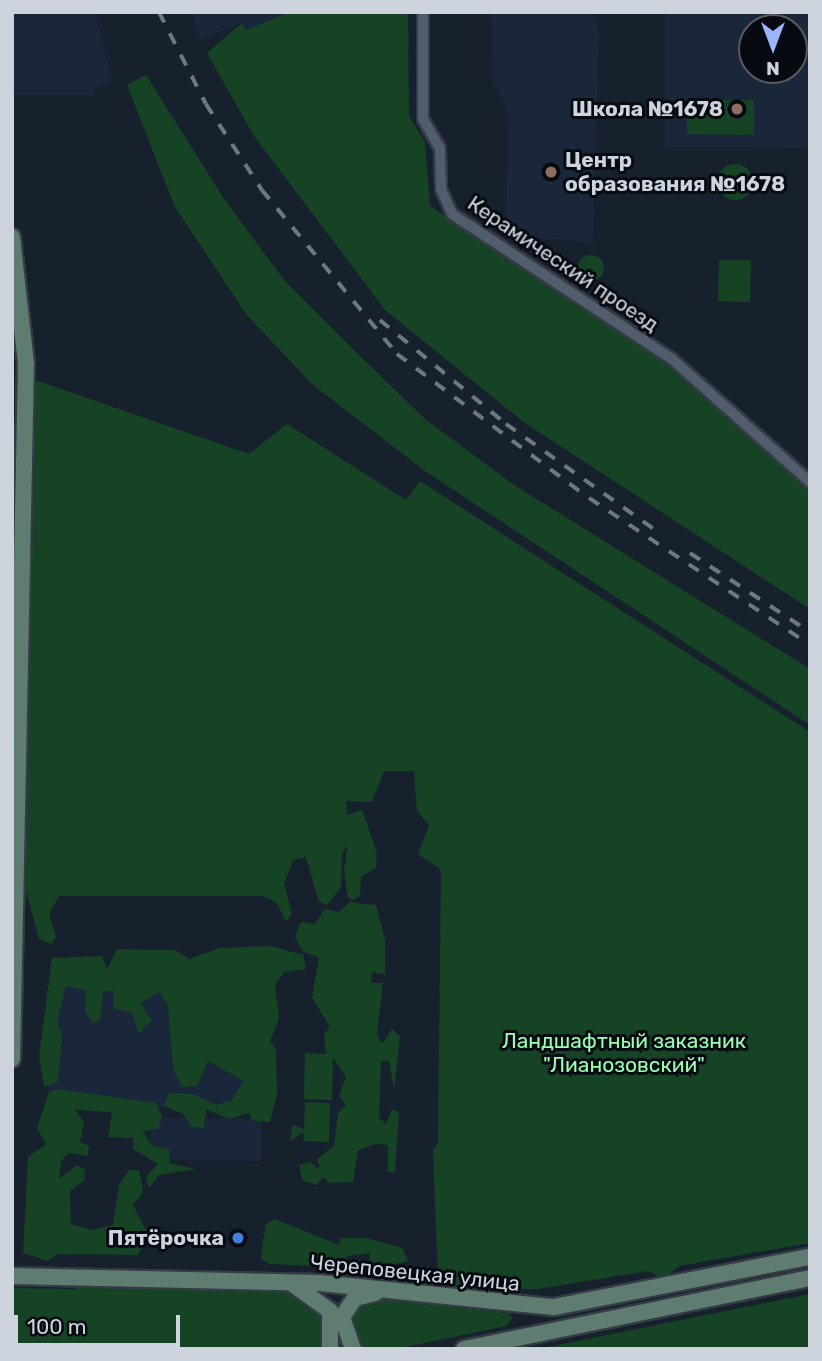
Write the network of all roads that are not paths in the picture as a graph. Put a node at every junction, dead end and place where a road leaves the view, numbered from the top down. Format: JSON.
{"nodes":[{"id":1,"x":423,"y":12,"type":"edge"},
{"id":2,"x":12,"y":237,"type":"edge"},
{"id":3,"x":810,"y":482,"type":"edge"},
{"id":4,"x":12,"y":1059,"type":"edge"},
{"id":5,"x":810,"y":1257,"type":"edge"},
{"id":6,"x":12,"y":1276,"type":"edge"},
{"id":7,"x":810,"y":1278,"type":"edge"},
{"id":8,"x":282,"y":1282,"type":"junction"},
{"id":9,"x":387,"y":1290,"type":"junction"},
{"id":10,"x":330,"y":1349,"type":"edge"},
{"id":11,"x":353,"y":1349,"type":"edge"},
{"id":12,"x":464,"y":1349,"type":"edge"}],
"edges":[{"from":1,"to":3,"type":"street","name":"Керамический проезд"},
{"from":2,"to":4,"type":"main road"},
{"from":5,"to":9,"type":"main road","name":"Череповецкая улица"},
{"from":6,"to":8,"type":"main road","name":"Череповецкая улица"},
{"from":7,"to":12,"type":"main road"},
{"from":8,"to":9,"type":"main road","name":"Череповецкая улица"},
{"from":8,"to":10,"type":"main road"},
{"from":9,"to":11,"type":"main road"}]}
